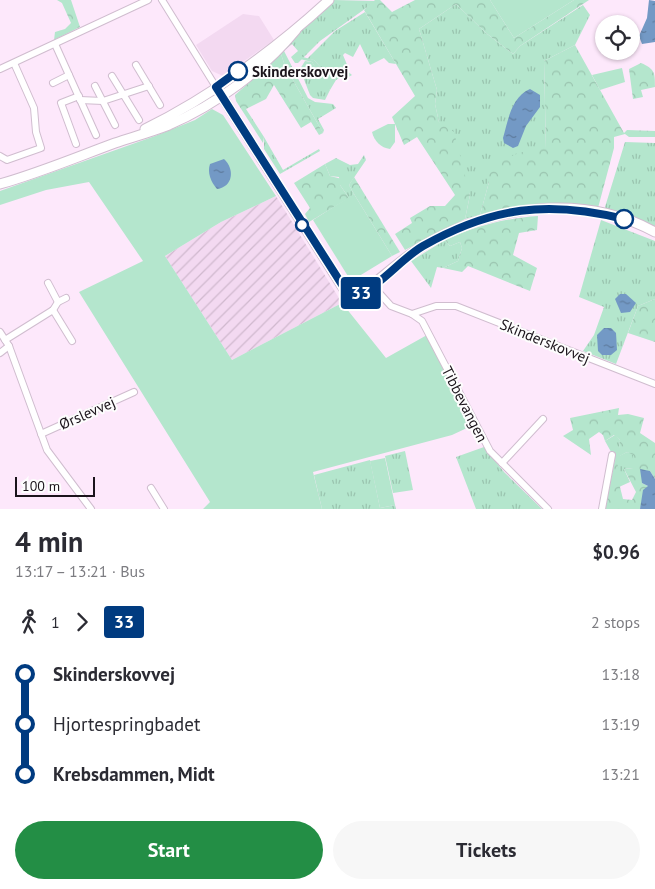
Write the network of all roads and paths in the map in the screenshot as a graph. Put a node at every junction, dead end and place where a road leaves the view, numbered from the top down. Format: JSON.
{"nodes":[{"id":1,"x":148,"y":0,"type":"edge"},
{"id":2,"x":162,"y":0,"type":"edge"},
{"id":3,"x":329,"y":0,"type":"edge"},
{"id":4,"x":296,"y":30,"type":"junction"},
{"id":5,"x":55,"y":44,"type":"junction"},
{"id":6,"x":14,"y":63,"type":"junction"},
{"id":7,"x":136,"y":65,"type":"dead end"},
{"id":8,"x":0,"y":70,"type":"edge"},
{"id":9,"x":69,"y":75,"type":"junction"},
{"id":10,"x":112,"y":76,"type":"dead end"},
{"id":11,"x":53,"y":83,"type":"dead end"},
{"id":12,"x":95,"y":86,"type":"dead end"},
{"id":13,"x":149,"y":86,"type":"junction"},
{"id":14,"x":216,"y":87,"type":"junction"},
{"id":15,"x":124,"y":94,"type":"junction"},
{"id":16,"x":222,"y":95,"type":"junction"},
{"id":17,"x":80,"y":98,"type":"junction"},
{"id":18,"x":103,"y":101,"type":"junction"},
{"id":19,"x":160,"y":104,"type":"dead end"},
{"id":20,"x":139,"y":120,"type":"dead end"},
{"id":21,"x":115,"y":125,"type":"dead end"},
{"id":22,"x":96,"y":135,"type":"dead end"},
{"id":23,"x":116,"y":143,"type":"junction"},
{"id":24,"x":76,"y":144,"type":"dead end"},
{"id":25,"x":0,"y":156,"type":"edge"},
{"id":26,"x":3,"y":184,"type":"edge"},
{"id":27,"x":655,"y":232,"type":"edge"},
{"id":28,"x":48,"y":283,"type":"dead end"},
{"id":29,"x":372,"y":285,"type":"junction"},
{"id":30,"x":66,"y":298,"type":"dead end"},
{"id":31,"x":58,"y":302,"type":"junction"},
{"id":32,"x":53,"y":310,"type":"junction"},
{"id":33,"x":412,"y":314,"type":"junction"},
{"id":34,"x":0,"y":332,"type":"edge"},
{"id":35,"x":72,"y":341,"type":"dead end"},
{"id":36,"x":7,"y":343,"type":"junction"},
{"id":37,"x":0,"y":353,"type":"edge"},
{"id":38,"x":655,"y":384,"type":"edge"},
{"id":39,"x":134,"y":392,"type":"dead end"},
{"id":40,"x":543,"y":419,"type":"dead end"},
{"id":41,"x":40,"y":434,"type":"junction"},
{"id":42,"x":612,"y":455,"type":"dead end"},
{"id":43,"x":502,"y":463,"type":"junction"},
{"id":44,"x":151,"y":488,"type":"dead end"},
{"id":45,"x":91,"y":509,"type":"edge"},
{"id":46,"x":164,"y":509,"type":"edge"},
{"id":47,"x":548,"y":509,"type":"edge"},
{"id":48,"x":602,"y":509,"type":"edge"}],
"edges":[{"from":1,"to":5,"type":"street"},
{"from":2,"to":14,"type":"street"},
{"from":3,"to":4,"type":"street"},
{"from":4,"to":14,"type":"street"},
{"from":4,"to":16,"type":"street"},
{"from":5,"to":6,"type":"street"},
{"from":5,"to":9,"type":"street"},
{"from":6,"to":8,"type":"street"},
{"from":6,"to":25,"type":"street"},
{"from":7,"to":13,"type":"street"},
{"from":9,"to":11,"type":"street"},
{"from":9,"to":17,"type":"street"},
{"from":10,"to":15,"type":"street"},
{"from":12,"to":18,"type":"street"},
{"from":13,"to":15,"type":"street"},
{"from":13,"to":19,"type":"street"},
{"from":14,"to":16,"type":"street"},
{"from":14,"to":23,"type":"street"},
{"from":15,"to":18,"type":"street"},
{"from":15,"to":20,"type":"street"},
{"from":16,"to":23,"type":"street"},
{"from":16,"to":29,"type":"street"},
{"from":17,"to":18,"type":"street"},
{"from":17,"to":22,"type":"street"},
{"from":17,"to":24,"type":"street"},
{"from":18,"to":21,"type":"street"},
{"from":23,"to":26,"type":"street"},
{"from":27,"to":29,"type":"street"},
{"from":28,"to":31,"type":"street"},
{"from":29,"to":33,"type":"street"},
{"from":30,"to":31,"type":"street"},
{"from":31,"to":32,"type":"street"},
{"from":32,"to":35,"type":"street"},
{"from":32,"to":36,"type":"street"},
{"from":33,"to":38,"type":"street","name":"Skinderskovvej"},
{"from":33,"to":43,"type":"street","name":"Tibbevangen"},
{"from":34,"to":36,"type":"street"},
{"from":36,"to":37,"type":"street"},
{"from":36,"to":41,"type":"street"},
{"from":39,"to":41,"type":"street","name":"Ørslevvej"},
{"from":40,"to":43,"type":"street"},
{"from":41,"to":45,"type":"street"},
{"from":42,"to":48,"type":"street"},
{"from":43,"to":47,"type":"street","name":"Tibbevangen"},
{"from":44,"to":46,"type":"street"}]}
